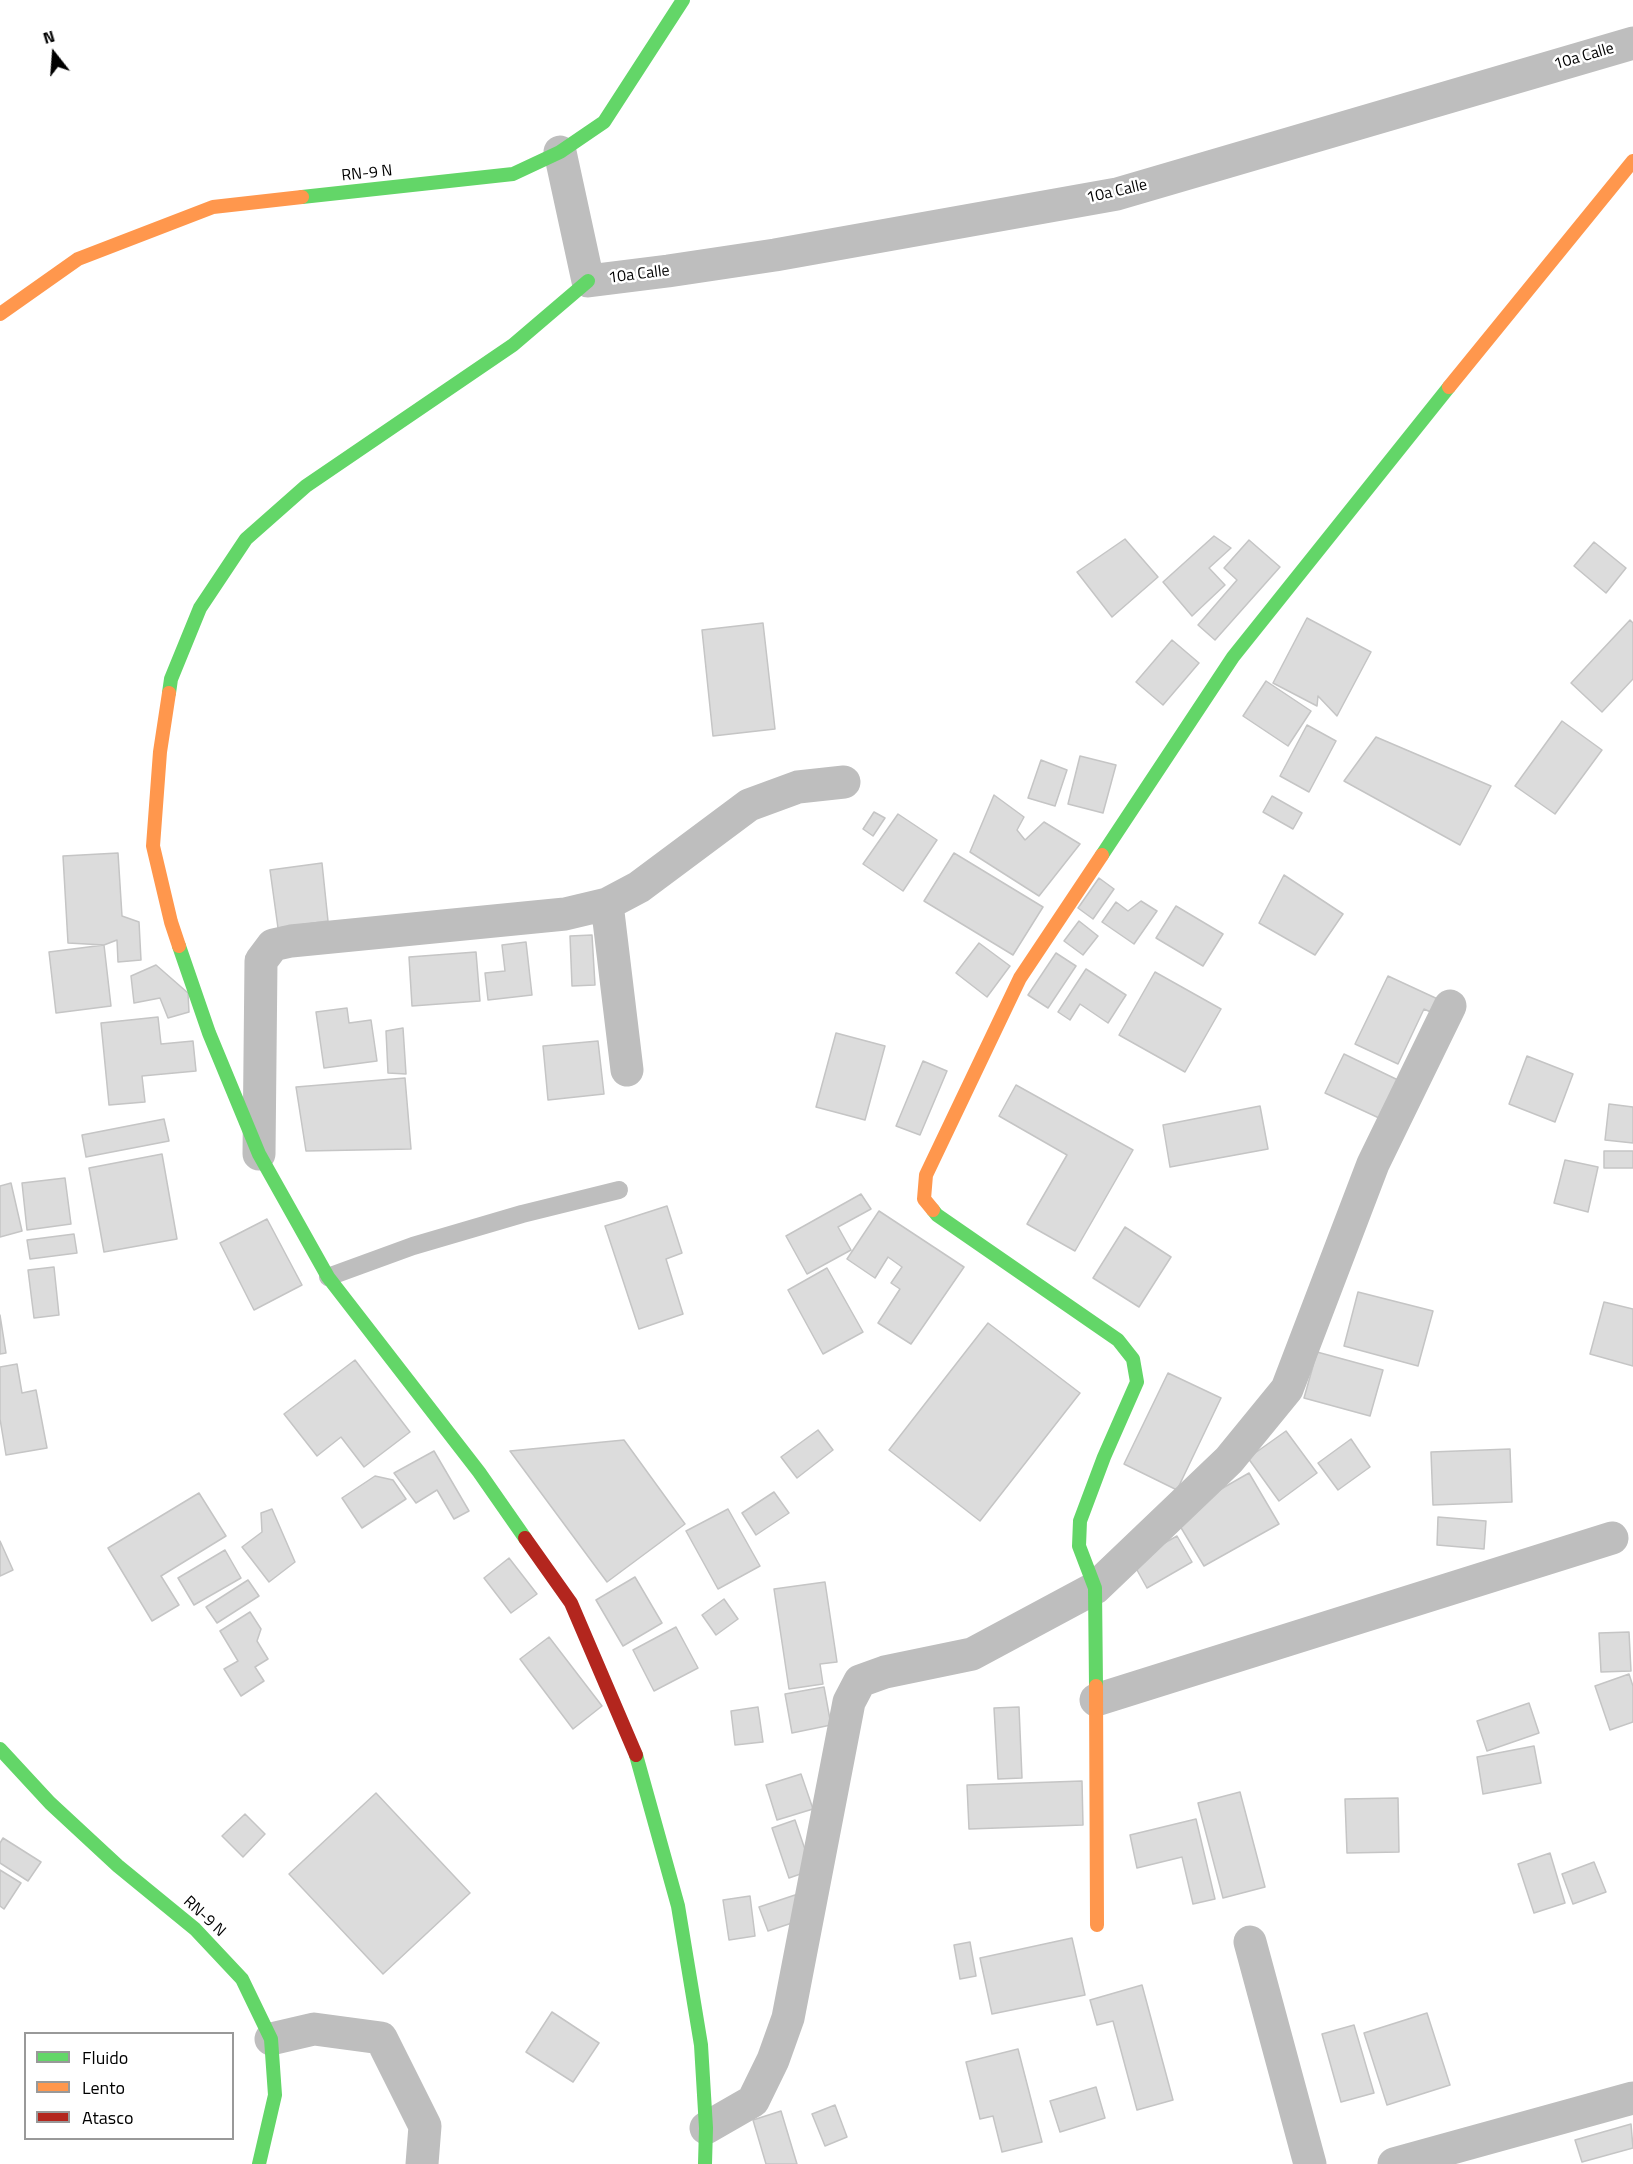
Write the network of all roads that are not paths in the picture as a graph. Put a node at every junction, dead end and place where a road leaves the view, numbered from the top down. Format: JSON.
{"nodes":[{"id":1,"x":683,"y":0,"type":"edge"},
{"id":2,"x":1633,"y":43,"type":"edge"},
{"id":3,"x":560,"y":152,"type":"junction"},
{"id":4,"x":1633,"y":161,"type":"edge"},
{"id":5,"x":588,"y":281,"type":"junction"},
{"id":6,"x":0,"y":314,"type":"edge"},
{"id":7,"x":844,"y":782,"type":"dead end"},
{"id":8,"x":607,"y":904,"type":"junction"},
{"id":9,"x":1450,"y":1006,"type":"dead end"},
{"id":10,"x":627,"y":1070,"type":"dead end"},
{"id":11,"x":259,"y":1154,"type":"junction"},
{"id":12,"x":619,"y":1190,"type":"dead end"},
{"id":13,"x":328,"y":1277,"type":"junction"},
{"id":14,"x":1612,"y":1538,"type":"dead end"},
{"id":15,"x":1095,"y":1588,"type":"junction"},
{"id":16,"x":1096,"y":1700,"type":"junction"},
{"id":17,"x":0,"y":1749,"type":"edge"},
{"id":18,"x":1097,"y":1925,"type":"dead end"},
{"id":19,"x":1250,"y":1942,"type":"dead end"},
{"id":20,"x":271,"y":2039,"type":"junction"},
{"id":21,"x":1630,"y":2105,"type":"edge"},
{"id":22,"x":706,"y":2128,"type":"junction"},
{"id":23,"x":259,"y":2164,"type":"edge"},
{"id":24,"x":422,"y":2164,"type":"edge"},
{"id":25,"x":705,"y":2164,"type":"edge"},
{"id":26,"x":1310,"y":2164,"type":"edge"},
{"id":27,"x":1394,"y":2164,"type":"edge"}],
"edges":[{"from":1,"to":3,"type":"street","name":"RN-9 N"},
{"from":2,"to":5,"type":"street","name":"10a Calle"},
{"from":3,"to":5,"type":"street"},
{"from":3,"to":6,"type":"street","name":"RN-9 N"},
{"from":4,"to":15,"type":"street"},
{"from":5,"to":11,"type":"street"},
{"from":7,"to":8,"type":"street"},
{"from":8,"to":10,"type":"street"},
{"from":8,"to":11,"type":"street"},
{"from":9,"to":15,"type":"street"},
{"from":11,"to":13,"type":"street"},
{"from":12,"to":13,"type":"lane"},
{"from":13,"to":22,"type":"street"},
{"from":14,"to":16,"type":"street"},
{"from":15,"to":16,"type":"street"},
{"from":15,"to":22,"type":"street"},
{"from":16,"to":18,"type":"street"},
{"from":17,"to":20,"type":"street","name":"RN-9 N"},
{"from":19,"to":26,"type":"street"},
{"from":20,"to":23,"type":"street","name":"RN-9 N"},
{"from":20,"to":24,"type":"street"},
{"from":21,"to":27,"type":"street"},
{"from":22,"to":25,"type":"street"}]}
